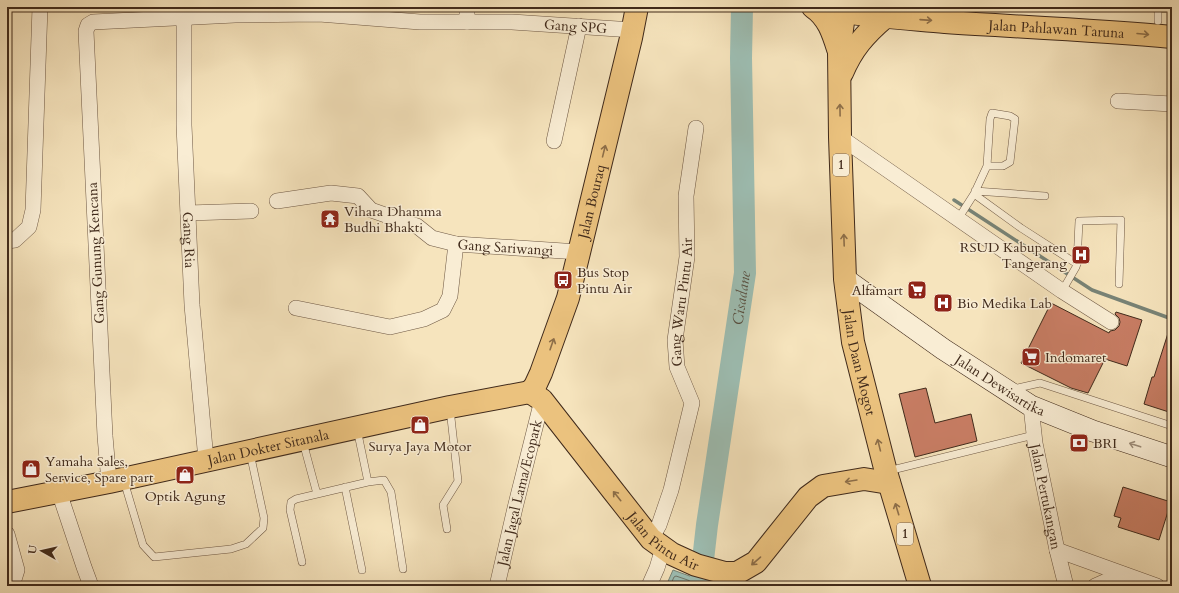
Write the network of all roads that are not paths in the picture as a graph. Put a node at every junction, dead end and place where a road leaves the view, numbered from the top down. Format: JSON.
{"nodes":[{"id":1,"x":40,"y":7,"type":"edge"},
{"id":2,"x":467,"y":7,"type":"edge"},
{"id":3,"x":637,"y":7,"type":"edge"},
{"id":4,"x":813,"y":7,"type":"edge"},
{"id":5,"x":938,"y":7,"type":"edge"},
{"id":6,"x":844,"y":9,"type":"edge"},
{"id":7,"x":319,"y":11,"type":"edge"},
{"id":8,"x":184,"y":13,"type":"edge"},
{"id":9,"x":886,"y":17,"type":"junction"},
{"id":10,"x":467,"y":22,"type":"junction"},
{"id":11,"x":1165,"y":22,"type":"edge"},
{"id":12,"x":88,"y":25,"type":"joint"},
{"id":13,"x":579,"y":26,"type":"junction"},
{"id":14,"x":633,"y":30,"type":"junction"},
{"id":15,"x":839,"y":52,"type":"junction"},
{"id":16,"x":840,"y":80,"type":"junction"},
{"id":17,"x":1118,"y":101,"type":"dead end"},
{"id":18,"x":1172,"y":104,"type":"edge"},
{"id":19,"x":696,"y":128,"type":"dead end"},
{"id":20,"x":840,"y":137,"type":"junction"},
{"id":21,"x":554,"y":141,"type":"dead end"},
{"id":22,"x":987,"y":166,"type":"junction"},
{"id":23,"x":974,"y":195,"type":"junction"},
{"id":24,"x":1046,"y":196,"type":"dead end"},
{"id":25,"x":277,"y":201,"type":"dead end"},
{"id":26,"x":251,"y":211,"type":"dead end"},
{"id":27,"x":188,"y":213,"type":"junction"},
{"id":28,"x":959,"y":217,"type":"junction"},
{"id":29,"x":7,"y":241,"type":"edge"},
{"id":30,"x":456,"y":244,"type":"junction"},
{"id":31,"x":580,"y":252,"type":"junction"},
{"id":32,"x":1077,"y":266,"type":"junction"},
{"id":33,"x":845,"y":279,"type":"junction"},
{"id":34,"x":1119,"y":284,"type":"dead end"},
{"id":35,"x":1064,"y":288,"type":"junction"},
{"id":36,"x":296,"y":308,"type":"dead end"},
{"id":37,"x":1111,"y":322,"type":"dead end"},
{"id":38,"x":1006,"y":391,"type":"junction"},
{"id":39,"x":536,"y":396,"type":"junction"},
{"id":40,"x":1031,"y":406,"type":"junction"},
{"id":41,"x":450,"y":407,"type":"junction"},
{"id":42,"x":1172,"y":426,"type":"edge"},
{"id":43,"x":356,"y":427,"type":"junction"},
{"id":44,"x":1034,"y":436,"type":"junction"},
{"id":45,"x":303,"y":439,"type":"junction"},
{"id":46,"x":250,"y":451,"type":"junction"},
{"id":47,"x":1172,"y":457,"type":"edge"},
{"id":48,"x":206,"y":460,"type":"junction"},
{"id":49,"x":887,"y":477,"type":"junction"},
{"id":50,"x":116,"y":480,"type":"junction"},
{"id":51,"x":368,"y":482,"type":"junction"},
{"id":52,"x":345,"y":487,"type":"junction"},
{"id":53,"x":59,"y":492,"type":"junction"},
{"id":54,"x":317,"y":494,"type":"junction"},
{"id":55,"x":7,"y":502,"type":"edge"},
{"id":56,"x":447,"y":529,"type":"dead end"},
{"id":57,"x":7,"y":534,"type":"edge"},
{"id":58,"x":662,"y":547,"type":"junction"},
{"id":59,"x":1057,"y":550,"type":"junction"},
{"id":60,"x":302,"y":562,"type":"dead end"},
{"id":61,"x":403,"y":569,"type":"dead end"},
{"id":62,"x":362,"y":570,"type":"dead end"},
{"id":63,"x":1122,"y":574,"type":"junction"},
{"id":64,"x":12,"y":586,"type":"edge"},
{"id":65,"x":92,"y":586,"type":"edge"},
{"id":66,"x":497,"y":586,"type":"edge"},
{"id":67,"x":649,"y":586,"type":"edge"},
{"id":68,"x":920,"y":586,"type":"edge"},
{"id":69,"x":1066,"y":586,"type":"edge"},
{"id":70,"x":1095,"y":586,"type":"edge"},
{"id":71,"x":1157,"y":586,"type":"edge"}],
"edges":[{"from":1,"to":29,"type":"street"},
{"from":2,"to":10,"type":"street"},
{"from":3,"to":14,"type":"main road","name":"Jalan Bouraq"},
{"from":4,"to":15,"type":"main road"},
{"from":5,"to":11,"type":"main road","name":"Jalan Pahlawan Taruna"},
{"from":6,"to":9,"type":"main road","name":"Jalan Pahlawan Taruna"},
{"from":6,"to":15,"type":"main road","name":"Jalan Daan Mogot","number":"1"},
{"from":7,"to":8,"type":"street","name":"Gang SPG"},
{"from":7,"to":10,"type":"street","name":"Gang SPG"},
{"from":8,"to":12,"type":"street","name":"Gang SPG"},
{"from":8,"to":27,"type":"street","name":"Gang Ria"},
{"from":9,"to":11,"type":"main road","name":"Jalan Pahlawan Taruna","one_way":true},
{"from":9,"to":16,"type":"main road"},
{"from":10,"to":13,"type":"street","name":"Gang SPG"},
{"from":12,"to":50,"type":"street","name":"Gang Gunung Kencana"},
{"from":13,"to":14,"type":"street","name":"Gang SPG"},
{"from":13,"to":21,"type":"street"},
{"from":31,"to":14,"type":"main road","name":"Jalan Bouraq","one_way":true},
{"from":15,"to":16,"type":"main road","name":"Jalan Daan Mogot","number":"1"},
{"from":20,"to":16,"type":"main road","name":"Jalan Daan Mogot","number":"1","one_way":true},
{"from":17,"to":18,"type":"street"},
{"from":19,"to":58,"type":"street","name":"Gang Waru Pintu Air"},
{"from":20,"to":28,"type":"street"},
{"from":33,"to":20,"type":"main road","name":"Jalan Daan Mogot","number":"1","one_way":true},
{"from":22,"to":22,"type":"lane"},
{"from":22,"to":23,"type":"lane"},
{"from":23,"to":24,"type":"lane"},
{"from":23,"to":28,"type":"lane"},
{"from":23,"to":32,"type":"lane"},
{"from":25,"to":30,"type":"street","name":"Gang Sariwangi"},
{"from":26,"to":27,"type":"street"},
{"from":27,"to":48,"type":"street","name":"Gang Ria"},
{"from":28,"to":35,"type":"street"},
{"from":30,"to":31,"type":"street","name":"Gang Sariwangi"},
{"from":30,"to":36,"type":"street"},
{"from":39,"to":31,"type":"main road","name":"Jalan Bouraq","one_way":true},
{"from":32,"to":34,"type":"lane"},
{"from":32,"to":35,"type":"lane"},
{"from":33,"to":38,"type":"street","name":"Jalan Dewisartika"},
{"from":49,"to":33,"type":"main road","name":"Jalan Daan Mogot","number":"1","one_way":true},
{"from":35,"to":37,"type":"street"},
{"from":38,"to":40,"type":"street","name":"Jalan Dewisartika"},
{"from":38,"to":42,"type":"lane"},
{"from":39,"to":41,"type":"main road","name":"Jalan Dokter Sitanala"},
{"from":58,"to":39,"type":"main road","name":"Jalan Pintu Air","one_way":true},
{"from":39,"to":66,"type":"street","name":"Jalan Jagal Lama/Ecopark"},
{"from":40,"to":44,"type":"street","name":"Jalan Pertukangan"},
{"from":47,"to":40,"type":"street","name":"Jalan Dewisartika","one_way":true},
{"from":41,"to":43,"type":"main road","name":"Jalan Dokter Sitanala"},
{"from":41,"to":56,"type":"lane"},
{"from":43,"to":45,"type":"main road","name":"Jalan Dokter Sitanala"},
{"from":43,"to":51,"type":"lane"},
{"from":44,"to":49,"type":"lane"},
{"from":44,"to":59,"type":"street","name":"Jalan Pertukangan"},
{"from":45,"to":46,"type":"main road","name":"Jalan Dokter Sitanala"},
{"from":45,"to":54,"type":"lane"},
{"from":46,"to":48,"type":"main road","name":"Jalan Dokter Sitanala"},
{"from":46,"to":50,"type":"lane"},
{"from":48,"to":50,"type":"main road","name":"Jalan Dokter Sitanala"},
{"from":49,"to":58,"type":"main road","name":"Jalan Pintu Air","one_way":true},
{"from":68,"to":49,"type":"main road","name":"Jalan Daan Mogot","number":"1","one_way":true},
{"from":50,"to":53,"type":"main road","name":"Jalan Dokter Sitanala"},
{"from":51,"to":52,"type":"lane"},
{"from":51,"to":61,"type":"lane"},
{"from":52,"to":54,"type":"lane"},
{"from":52,"to":62,"type":"lane"},
{"from":53,"to":55,"type":"main road","name":"Jalan Dokter Sitanala"},
{"from":53,"to":65,"type":"street"},
{"from":54,"to":60,"type":"lane"},
{"from":57,"to":64,"type":"street"},
{"from":58,"to":67,"type":"street","name":"Gang Waru Pintu Air"},
{"from":59,"to":63,"type":"street"},
{"from":59,"to":69,"type":"street","name":"Jalan Pertukangan"},
{"from":63,"to":70,"type":"street"},
{"from":63,"to":71,"type":"street"}]}
